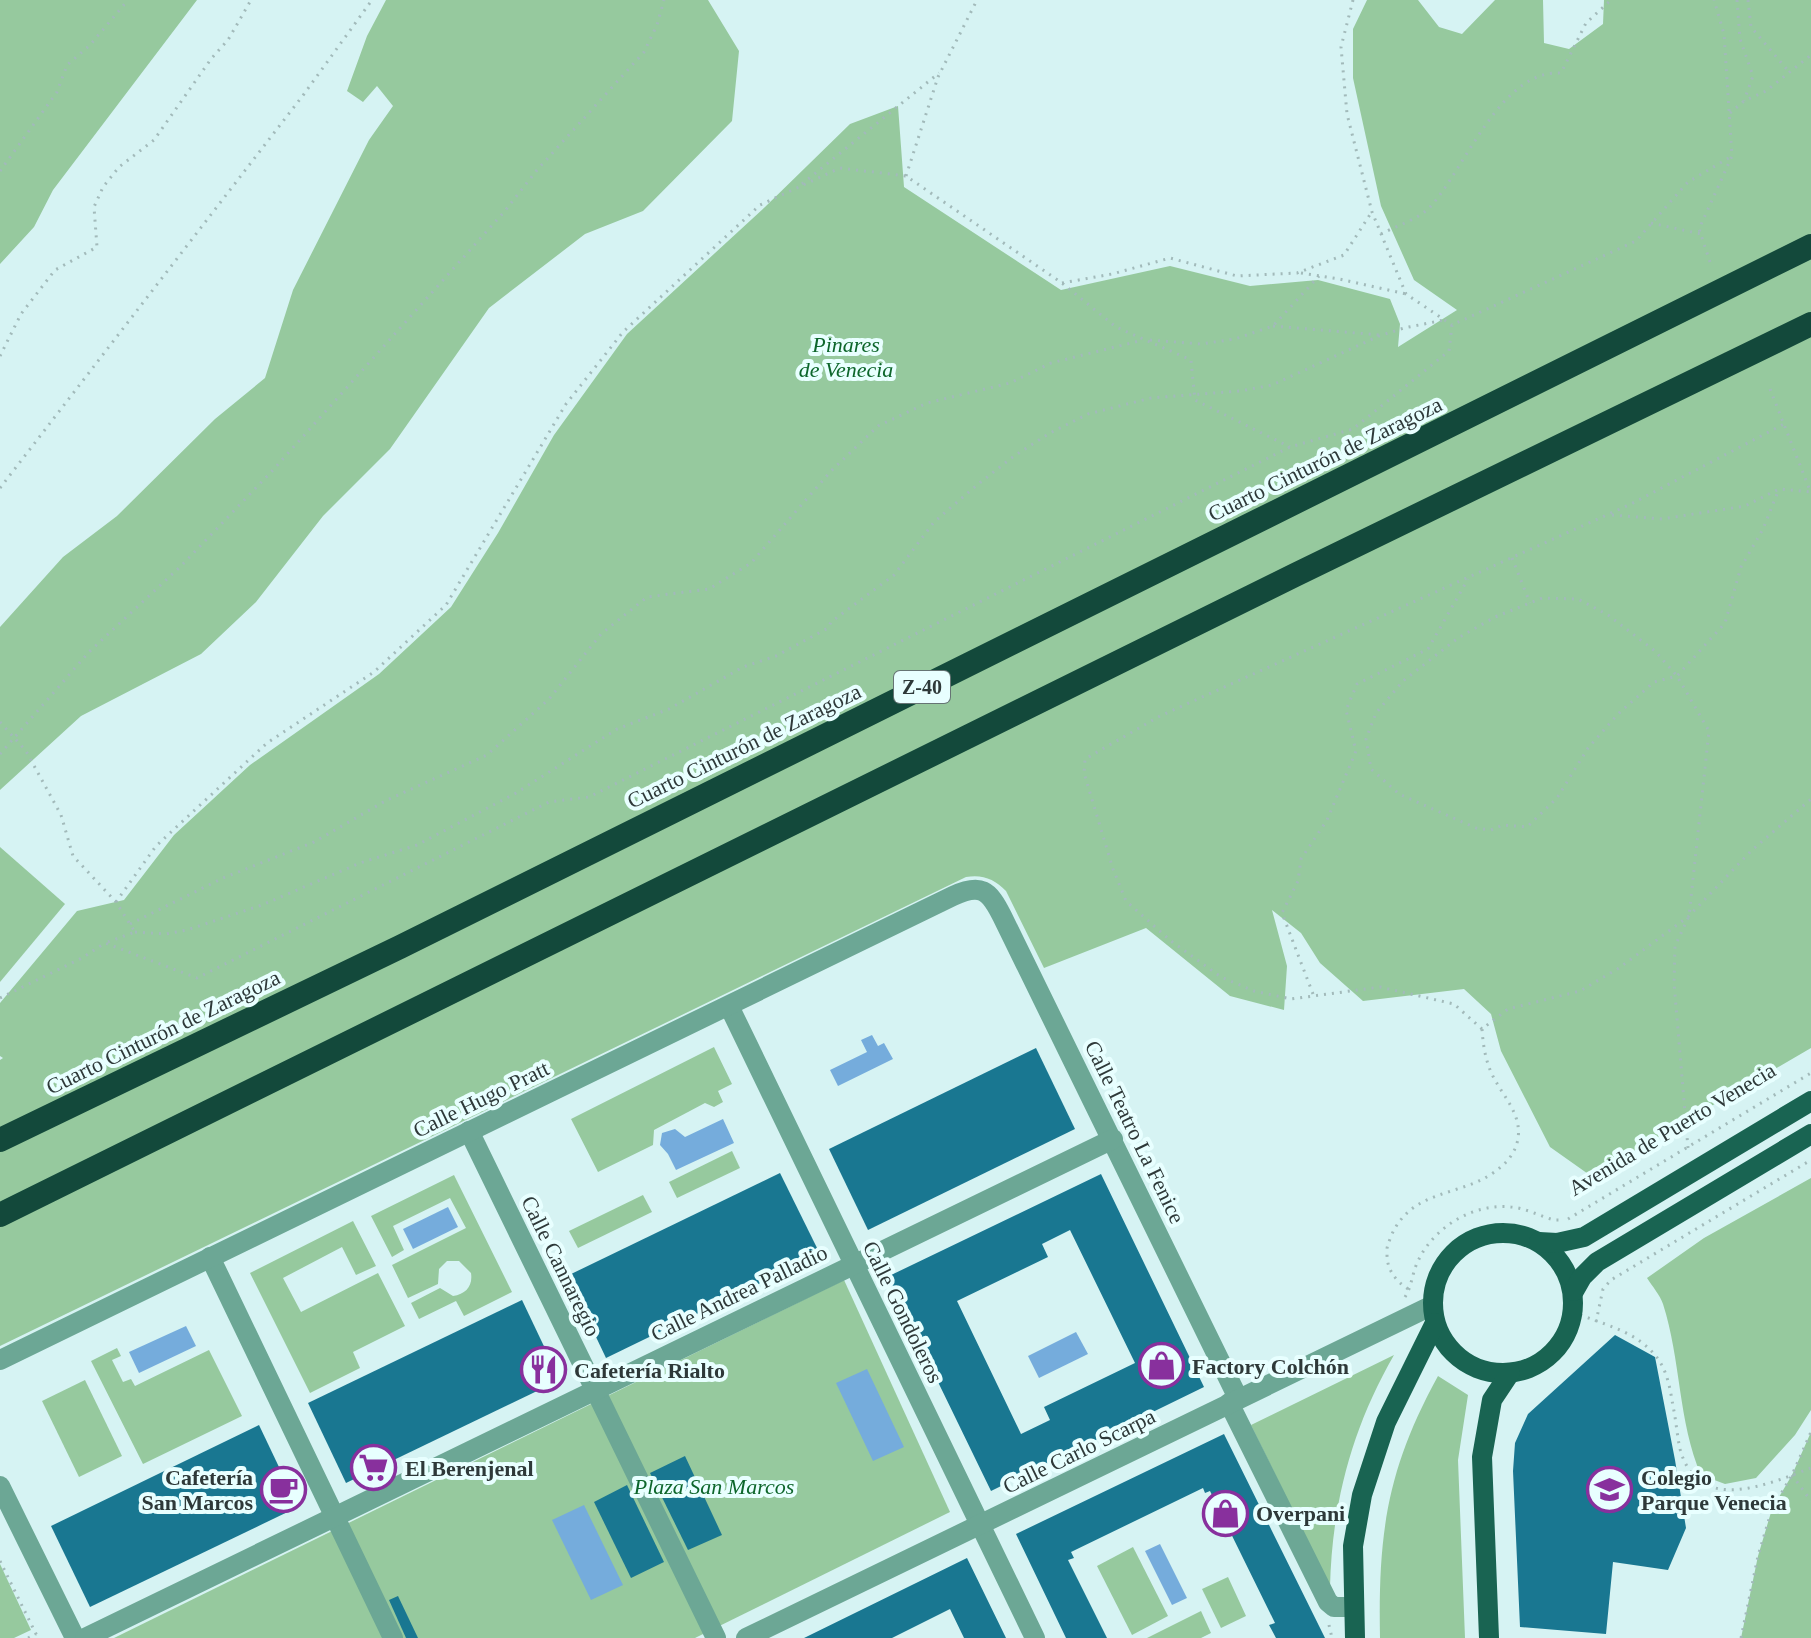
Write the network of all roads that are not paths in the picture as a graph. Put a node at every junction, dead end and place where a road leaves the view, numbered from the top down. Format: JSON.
{"nodes":[{"id":1,"x":1811,"y":246,"type":"edge"},
{"id":2,"x":1811,"y":324,"type":"edge"},
{"id":3,"x":984,"y":891,"type":"joint"},
{"id":4,"x":729,"y":1006,"type":"junction"},
{"id":5,"x":1811,"y":1101,"type":"edge"},
{"id":6,"x":469,"y":1131,"type":"junction"},
{"id":7,"x":1811,"y":1134,"type":"edge"},
{"id":8,"x":1113,"y":1139,"type":"junction"},
{"id":9,"x":0,"y":1140,"type":"edge"},
{"id":10,"x":0,"y":1215,"type":"edge"},
{"id":11,"x":1539,"y":1242,"type":"junction"},
{"id":12,"x":210,"y":1257,"type":"junction"},
{"id":13,"x":854,"y":1265,"type":"junction"},
{"id":14,"x":1574,"y":1302,"type":"junction"},
{"id":15,"x":1434,"y":1307,"type":"junction"},
{"id":16,"x":0,"y":1360,"type":"edge"},
{"id":17,"x":1510,"y":1373,"type":"junction"},
{"id":18,"x":594,"y":1390,"type":"junction"},
{"id":19,"x":1233,"y":1401,"type":"junction"},
{"id":20,"x":0,"y":1486,"type":"edge"},
{"id":21,"x":334,"y":1517,"type":"junction"},
{"id":22,"x":980,"y":1526,"type":"junction"},
{"id":23,"x":1354,"y":1607,"type":"junction"},
{"id":24,"x":75,"y":1638,"type":"edge"},
{"id":25,"x":85,"y":1638,"type":"edge"},
{"id":26,"x":393,"y":1638,"type":"edge"},
{"id":27,"x":716,"y":1638,"type":"edge"},
{"id":28,"x":746,"y":1638,"type":"edge"},
{"id":29,"x":1035,"y":1638,"type":"edge"},
{"id":30,"x":1355,"y":1638,"type":"edge"},
{"id":31,"x":1489,"y":1638,"type":"edge"}],
"edges":[{"from":1,"to":9,"type":"highway","name":"Cuarto Cinturón de Zaragoza","number":"Z-40"},
{"from":2,"to":10,"type":"highway"},
{"from":3,"to":4,"type":"street","name":"Calle Hugo Pratt"},
{"from":3,"to":8,"type":"street","name":"Calle Teatro La Fenice"},
{"from":4,"to":6,"type":"street","name":"Calle Hugo Pratt"},
{"from":4,"to":13,"type":"street","name":"Calle Gondoleros"},
{"from":5,"to":11,"type":"main road"},
{"from":6,"to":12,"type":"street","name":"Calle Hugo Pratt"},
{"from":6,"to":18,"type":"street","name":"Calle Cannaregio"},
{"from":7,"to":14,"type":"main road"},
{"from":8,"to":13,"type":"street","name":"Calle Andrea Palladio"},
{"from":8,"to":19,"type":"street","name":"Calle Teatro La Fenice"},
{"from":11,"to":14,"type":"main road"},
{"from":11,"to":15,"type":"main road"},
{"from":12,"to":16,"type":"street","name":"Calle Hugo Pratt"},
{"from":12,"to":21,"type":"street"},
{"from":13,"to":18,"type":"street","name":"Calle Andrea Palladio"},
{"from":13,"to":22,"type":"street","name":"Calle Gondoleros"},
{"from":14,"to":17,"type":"main road"},
{"from":15,"to":17,"type":"main road"},
{"from":15,"to":19,"type":"street","name":"Calle Carlo Scarpa"},
{"from":15,"to":23,"type":"main road"},
{"from":17,"to":31,"type":"main road"},
{"from":18,"to":21,"type":"street","name":"Calle Andrea Palladio"},
{"from":18,"to":27,"type":"street","name":"Calle Cannaregio"},
{"from":19,"to":22,"type":"street","name":"Calle Carlo Scarpa"},
{"from":19,"to":23,"type":"street","name":"Calle Teatro La Fenice"},
{"from":20,"to":24,"type":"street"},
{"from":21,"to":25,"type":"street","name":"Calle Andrea Palladio"},
{"from":21,"to":26,"type":"street"},
{"from":22,"to":28,"type":"street","name":"Calle Carlo Scarpa"},
{"from":22,"to":29,"type":"street","name":"Calle Gondoleros"},
{"from":23,"to":30,"type":"main road"}]}
